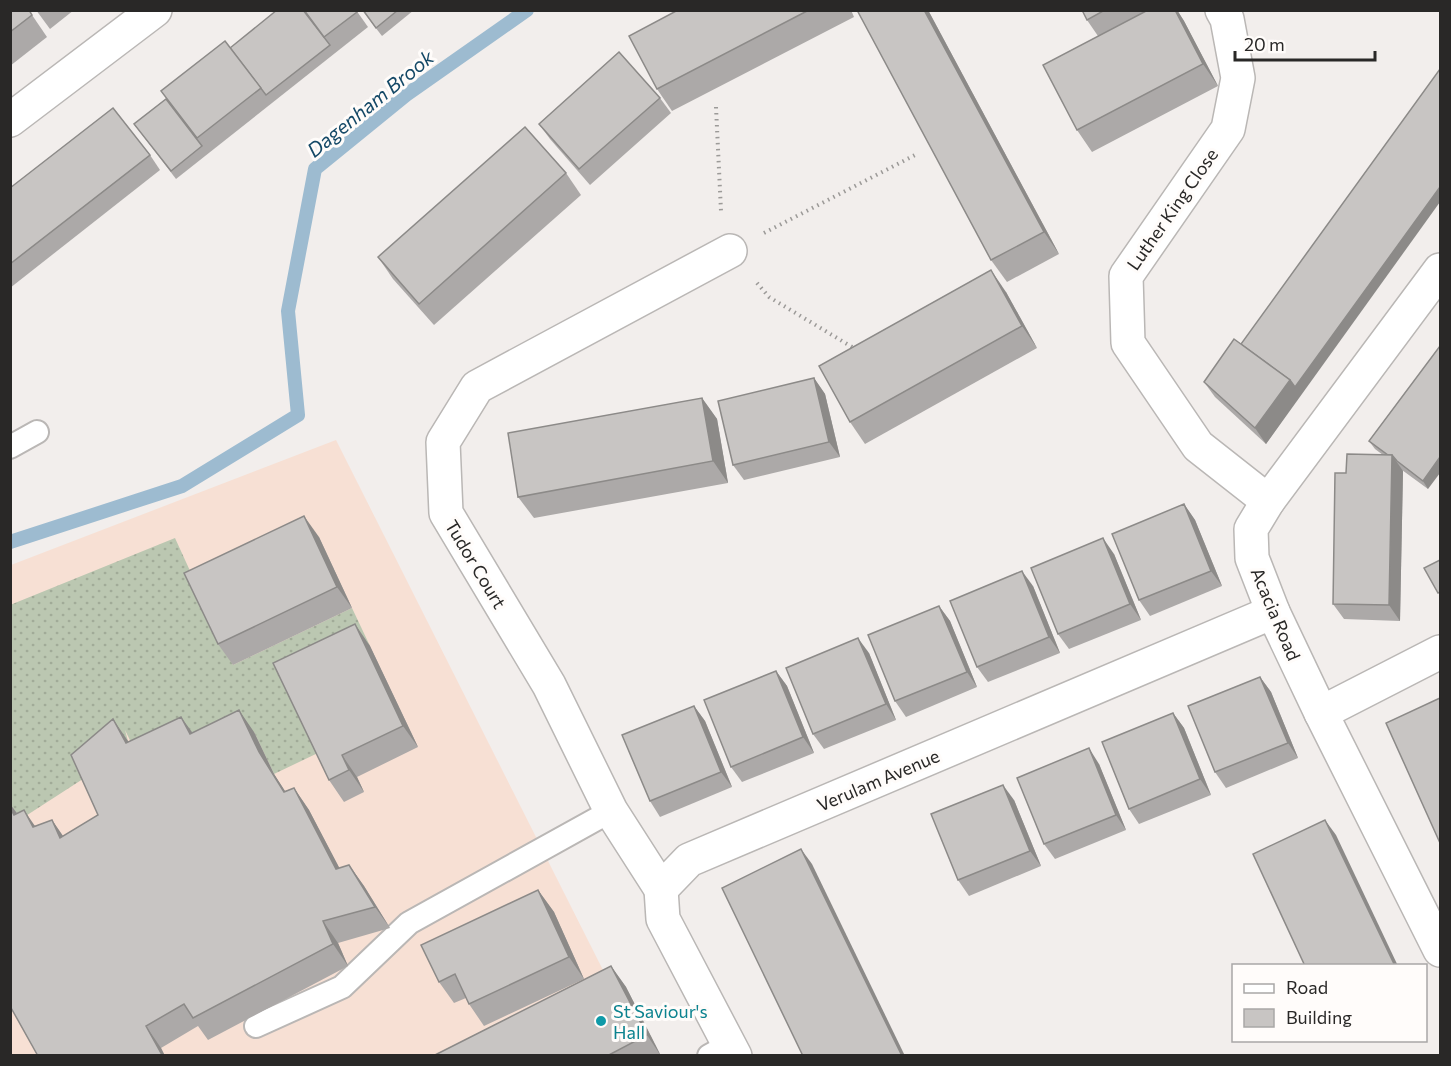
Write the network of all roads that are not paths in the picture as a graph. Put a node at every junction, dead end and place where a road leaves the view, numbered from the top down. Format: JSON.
{"nodes":[{"id":1,"x":155,"y":10,"type":"edge"},
{"id":2,"x":1222,"y":10,"type":"edge"},
{"id":3,"x":10,"y":120,"type":"edge"},
{"id":4,"x":730,"y":251,"type":"road end"},
{"id":5,"x":1440,"y":270,"type":"edge"},
{"id":6,"x":37,"y":432,"type":"dead end"},
{"id":7,"x":10,"y":447,"type":"edge"},
{"id":8,"x":1268,"y":501,"type":"junction"},
{"id":9,"x":1273,"y":612,"type":"junction"},
{"id":10,"x":1440,"y":652,"type":"edge"},
{"id":11,"x":1321,"y":713,"type":"junction"},
{"id":12,"x":610,"y":811,"type":"junction"},
{"id":13,"x":661,"y":889,"type":"junction"},
{"id":14,"x":1440,"y":950,"type":"edge"},
{"id":15,"x":256,"y":1026,"type":"dead end"},
{"id":16,"x":724,"y":1052,"type":"edge"}],
"edges":[{"from":1,"to":3,"type":"street"},
{"from":2,"to":8,"type":"street","name":"Luther King Close"},
{"from":4,"to":12,"type":"street","name":"Tudor Court"},
{"from":5,"to":8,"type":"street","name":"Acacia Road"},
{"from":6,"to":7,"type":"lane"},
{"from":8,"to":9,"type":"street","name":"Acacia Road"},
{"from":9,"to":11,"type":"street","name":"Acacia Road"},
{"from":9,"to":13,"type":"street","name":"Verulam Avenue"},
{"from":10,"to":11,"type":"street"},
{"from":11,"to":14,"type":"street","name":"Acacia Road"},
{"from":12,"to":13,"type":"street","name":"Tudor Court"},
{"from":12,"to":15,"type":"lane"},
{"from":13,"to":16,"type":"street"}]}
